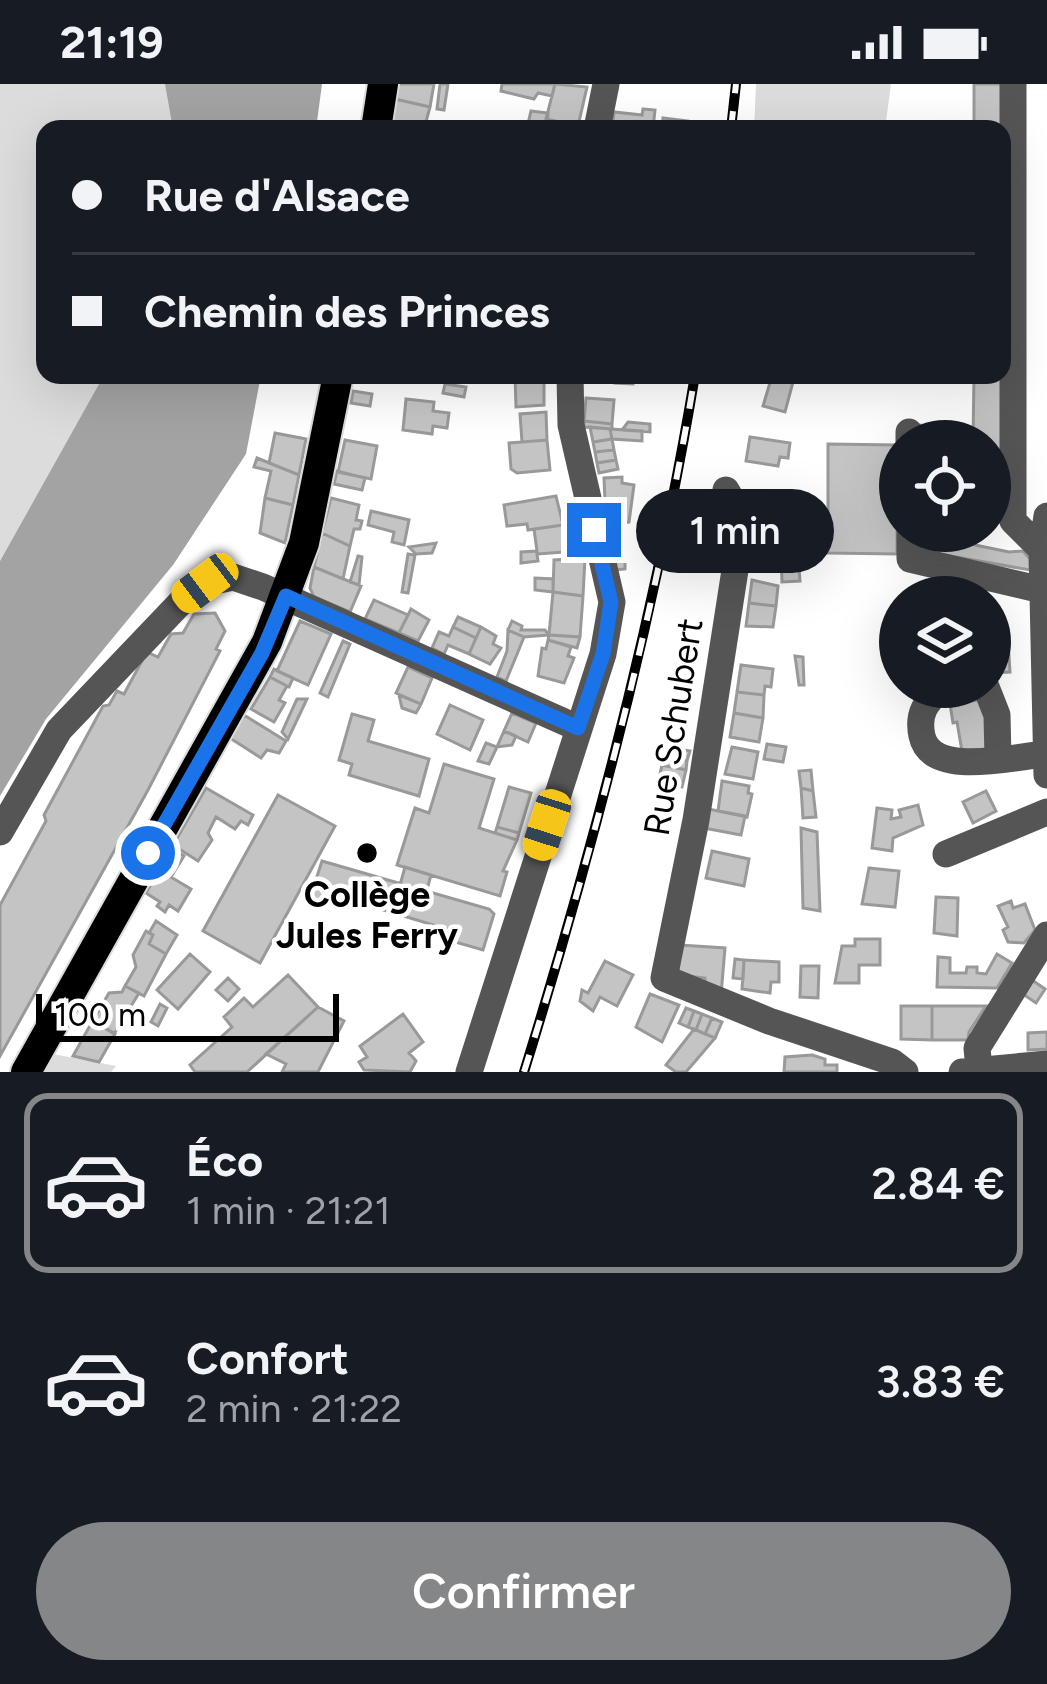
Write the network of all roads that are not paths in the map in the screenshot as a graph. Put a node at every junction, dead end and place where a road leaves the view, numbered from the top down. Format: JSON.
{"nodes":[{"id":1,"x":383,"y":84,"type":"edge"},
{"id":2,"x":606,"y":84,"type":"edge"},
{"id":3,"x":1013,"y":84,"type":"edge"},
{"id":4,"x":377,"y":120,"type":"edge"},
{"id":5,"x":599,"y":120,"type":"edge"},
{"id":6,"x":336,"y":384,"type":"edge"},
{"id":7,"x":570,"y":384,"type":"edge"},
{"id":8,"x":726,"y":490,"type":"dead end"},
{"id":9,"x":1047,"y":516,"type":"edge"},
{"id":10,"x":1042,"y":550,"type":"junction"},
{"id":11,"x":910,"y":552,"type":"edge"},
{"id":12,"x":1042,"y":590,"type":"junction"},
{"id":13,"x":286,"y":596,"type":"junction"},
{"id":14,"x":924,"y":708,"type":"edge"},
{"id":15,"x":994,"y":708,"type":"edge"},
{"id":16,"x":578,"y":728,"type":"junction"},
{"id":17,"x":998,"y":759,"type":"junction"},
{"id":18,"x":1046,"y":764,"type":"edge"},
{"id":19,"x":1047,"y":812,"type":"edge"},
{"id":20,"x":0,"y":832,"type":"edge"},
{"id":21,"x":946,"y":854,"type":"dead end"},
{"id":22,"x":1047,"y":935,"type":"edge"},
{"id":23,"x":879,"y":1064,"type":"edge"},
{"id":24,"x":1047,"y":1064,"type":"edge"},
{"id":25,"x":970,"y":1070,"type":"edge"},
{"id":26,"x":26,"y":1072,"type":"edge"},
{"id":27,"x":469,"y":1072,"type":"edge"},
{"id":28,"x":905,"y":1072,"type":"edge"}],
"edges":[{"from":1,"to":4,"type":"main road"},
{"from":2,"to":5,"type":"street"},
{"from":3,"to":10,"type":"street"},
{"from":6,"to":13,"type":"main road"},
{"from":7,"to":16,"type":"street"},
{"from":8,"to":23,"type":"street","name":"Rue Schubert"},
{"from":9,"to":10,"type":"street"},
{"from":10,"to":12,"type":"street"},
{"from":11,"to":12,"type":"street"},
{"from":12,"to":18,"type":"street"},
{"from":13,"to":16,"type":"street"},
{"from":13,"to":20,"type":"street"},
{"from":13,"to":26,"type":"main road"},
{"from":14,"to":17,"type":"street"},
{"from":15,"to":17,"type":"street"},
{"from":16,"to":27,"type":"street"},
{"from":17,"to":18,"type":"street"},
{"from":19,"to":21,"type":"street"},
{"from":22,"to":25,"type":"street"},
{"from":23,"to":28,"type":"street"},
{"from":24,"to":25,"type":"street"}]}
